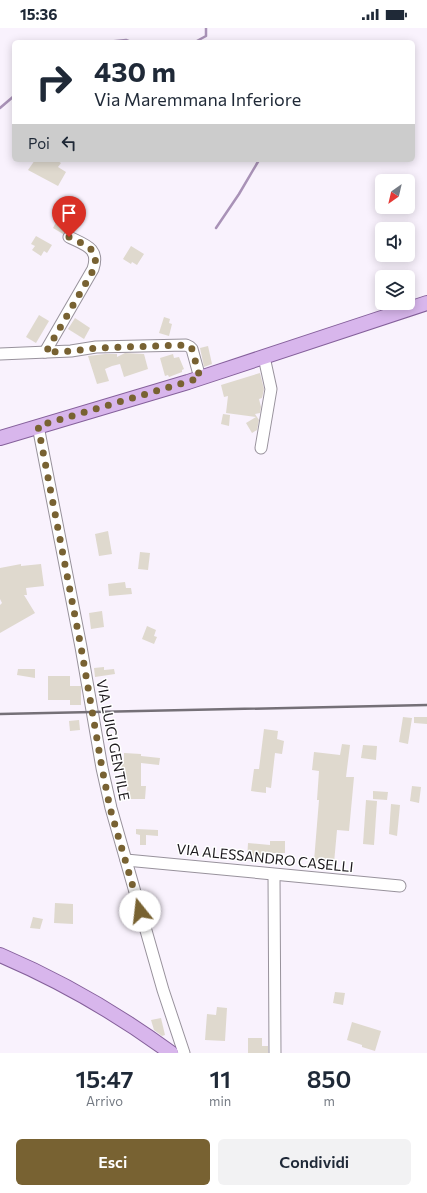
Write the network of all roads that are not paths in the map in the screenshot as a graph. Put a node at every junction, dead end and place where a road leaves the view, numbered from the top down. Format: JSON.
{"nodes":[{"id":1,"x":69,"y":237,"type":"dead end"},
{"id":2,"x":427,"y":303,"type":"edge"},
{"id":3,"x":46,"y":352,"type":"junction"},
{"id":4,"x":0,"y":354,"type":"edge"},
{"id":5,"x":264,"y":357,"type":"junction"},
{"id":6,"x":200,"y":378,"type":"junction"},
{"id":7,"x":38,"y":426,"type":"junction"},
{"id":8,"x":0,"y":438,"type":"edge"},
{"id":9,"x":261,"y":448,"type":"dead end"},
{"id":10,"x":126,"y":860,"type":"junction"},
{"id":11,"x":274,"y":875,"type":"junction"},
{"id":12,"x":400,"y":886,"type":"dead end"},
{"id":13,"x":0,"y":955,"type":"edge"},
{"id":14,"x":171,"y":1053,"type":"edge"},
{"id":15,"x":184,"y":1053,"type":"edge"},
{"id":16,"x":275,"y":1053,"type":"edge"}],
"edges":[{"from":1,"to":3,"type":"street"},
{"from":2,"to":5,"type":"main road"},
{"from":3,"to":4,"type":"street"},
{"from":3,"to":6,"type":"street"},
{"from":5,"to":6,"type":"main road"},
{"from":5,"to":9,"type":"street"},
{"from":6,"to":7,"type":"main road"},
{"from":7,"to":8,"type":"main road"},
{"from":7,"to":10,"type":"street","name":"VIA LUIGI GENTILE"},
{"from":10,"to":11,"type":"street","name":"VIA ALESSANDRO CASELLI"},
{"from":10,"to":15,"type":"street","name":"VIA LUIGI GENTILE"},
{"from":11,"to":12,"type":"street","name":"VIA ALESSANDRO CASELLI"},
{"from":11,"to":16,"type":"street"},
{"from":13,"to":14,"type":"main road"}]}
